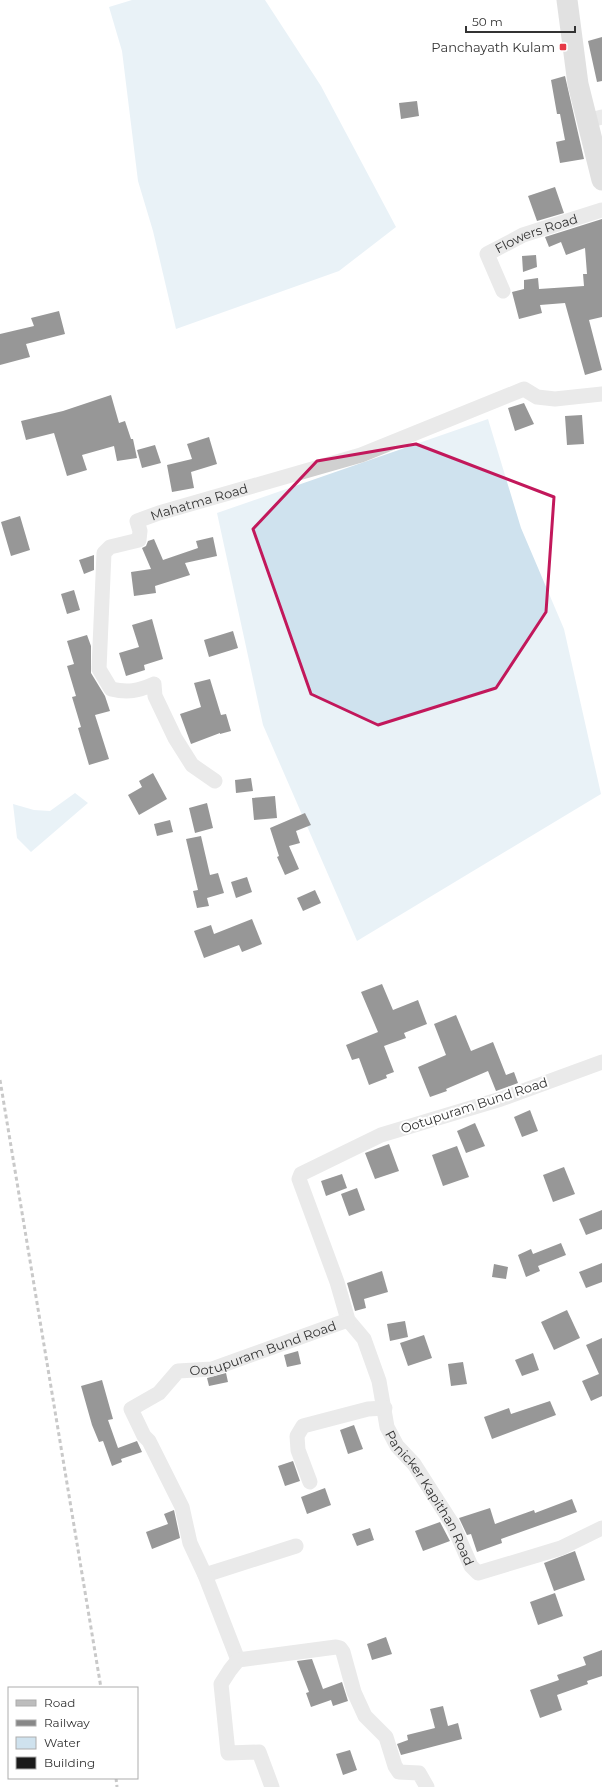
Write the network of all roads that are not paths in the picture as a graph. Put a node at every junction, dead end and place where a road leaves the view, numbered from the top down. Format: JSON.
{"nodes":[{"id":1,"x":567,"y":0,"type":"edge"},
{"id":2,"x":595,"y":119,"type":"edge"},
{"id":3,"x":602,"y":180,"type":"edge"},
{"id":4,"x":602,"y":210,"type":"edge"},
{"id":5,"x":503,"y":291,"type":"dead end"},
{"id":6,"x":602,"y":394,"type":"edge"},
{"id":7,"x":215,"y":781,"type":"dead end"},
{"id":8,"x":602,"y":1062,"type":"edge"},
{"id":9,"x":348,"y":1320,"type":"junction"},
{"id":10,"x":385,"y":1408,"type":"junction"},
{"id":11,"x":310,"y":1482,"type":"dead end"},
{"id":12,"x":602,"y":1528,"type":"edge"},
{"id":13,"x":296,"y":1546,"type":"dead end"},
{"id":14,"x":205,"y":1575,"type":"junction"},
{"id":15,"x":238,"y":1660,"type":"junction"},
{"id":16,"x":272,"y":1787,"type":"edge"},
{"id":17,"x":427,"y":1787,"type":"edge"}],
"edges":[{"from":1,"to":2,"type":"main road"},
{"from":2,"to":3,"type":"main road"},
{"from":4,"to":5,"type":"street","name":"Flowers Road"},
{"from":6,"to":7,"type":"street","name":"Mahatma Road"},
{"from":8,"to":9,"type":"street","name":"Ootupuram Bund Road"},
{"from":9,"to":10,"type":"street","name":"Panicker Kapithan Road"},
{"from":9,"to":14,"type":"street","name":"Ootupuram Bund Road"},
{"from":10,"to":11,"type":"street"},
{"from":10,"to":12,"type":"street","name":"Panicker Kapithan Road"},
{"from":13,"to":14,"type":"street"},
{"from":14,"to":15,"type":"street","name":"Ootupuram Bund Road"},
{"from":15,"to":16,"type":"street"},
{"from":15,"to":17,"type":"street"}]}
